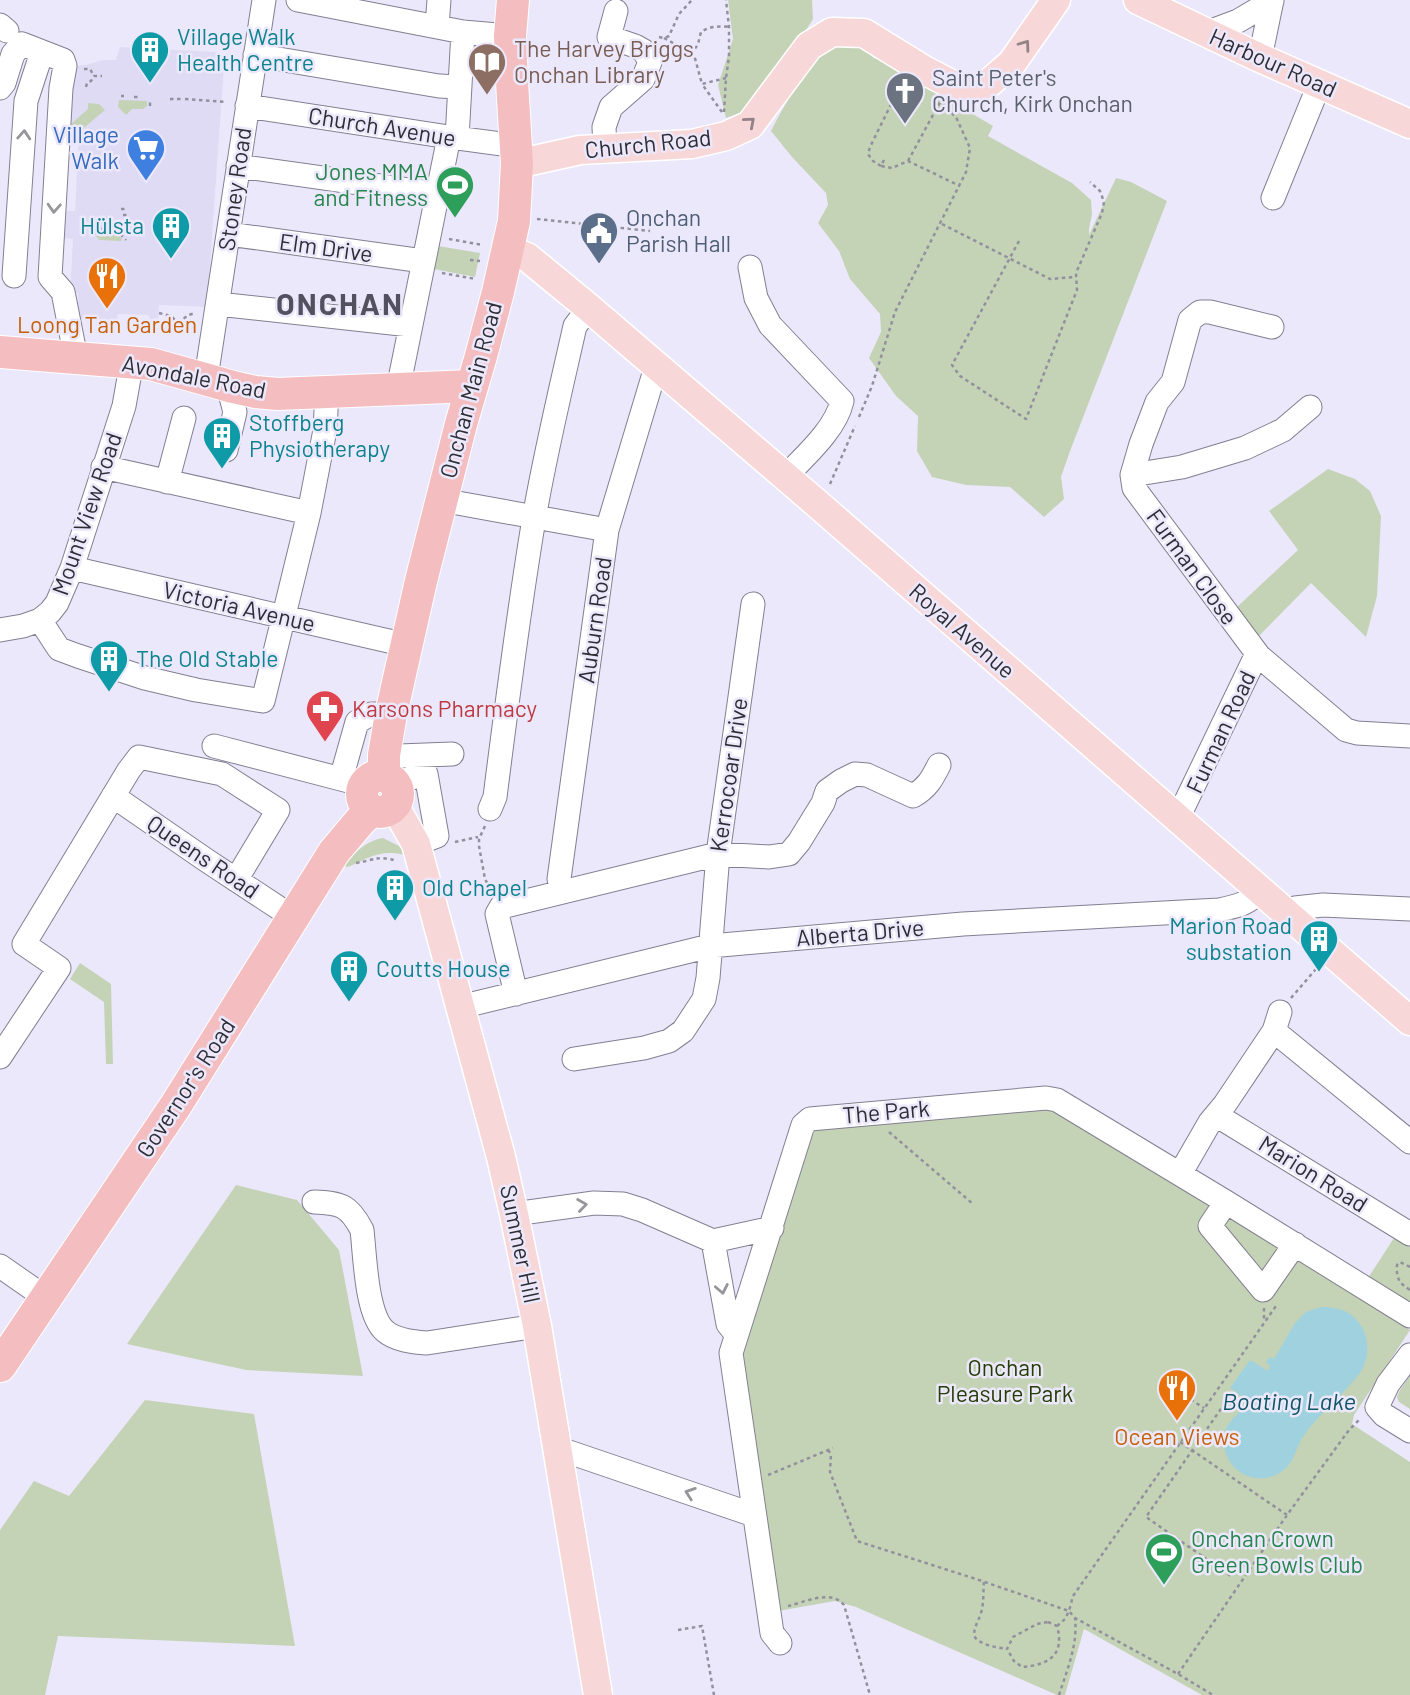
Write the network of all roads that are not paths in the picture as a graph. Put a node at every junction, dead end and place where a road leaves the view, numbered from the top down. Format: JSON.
{"nodes":[{"id":1,"x":264,"y":0,"type":"edge"},
{"id":2,"x":298,"y":0,"type":"edge"},
{"id":3,"x":439,"y":0,"type":"edge"},
{"id":4,"x":513,"y":0,"type":"edge"},
{"id":5,"x":1056,"y":0,"type":"edge"},
{"id":6,"x":1138,"y":0,"type":"edge"},
{"id":7,"x":1272,"y":1,"type":"edge"},
{"id":8,"x":616,"y":11,"type":"dead end"},
{"id":9,"x":437,"y":26,"type":"junction"},
{"id":10,"x":463,"y":32,"type":"junction"},
{"id":11,"x":1206,"y":33,"type":"junction"},
{"id":12,"x":510,"y":36,"type":"junction"},
{"id":13,"x":18,"y":38,"type":"edge"},
{"id":14,"x":255,"y":55,"type":"junction"},
{"id":15,"x":1260,"y":58,"type":"junction"},
{"id":16,"x":1319,"y":85,"type":"junction"},
{"id":17,"x":460,"y":86,"type":"junction"},
{"id":18,"x":0,"y":88,"type":"edge"},
{"id":19,"x":237,"y":104,"type":"junction"},
{"id":20,"x":1410,"y":124,"type":"edge"},
{"id":21,"x":453,"y":138,"type":"junction"},
{"id":22,"x":605,"y":149,"type":"junction"},
{"id":23,"x":517,"y":155,"type":"junction"},
{"id":24,"x":238,"y":166,"type":"junction"},
{"id":25,"x":437,"y":194,"type":"junction"},
{"id":26,"x":1273,"y":198,"type":"dead end"},
{"id":27,"x":229,"y":234,"type":"junction"},
{"id":28,"x":492,"y":252,"type":"junction"},
{"id":29,"x":423,"y":261,"type":"junction"},
{"id":30,"x":750,"y":267,"type":"dead end"},
{"id":31,"x":7,"y":276,"type":"edge"},
{"id":32,"x":51,"y":277,"type":"junction"},
{"id":33,"x":218,"y":308,"type":"junction"},
{"id":34,"x":589,"y":308,"type":"junction"},
{"id":35,"x":410,"y":326,"type":"junction"},
{"id":36,"x":1272,"y":327,"type":"dead end"},
{"id":37,"x":0,"y":352,"type":"edge"},
{"id":38,"x":76,"y":358,"type":"junction"},
{"id":39,"x":132,"y":361,"type":"junction"},
{"id":40,"x":657,"y":367,"type":"junction"},
{"id":41,"x":219,"y":383,"type":"junction"},
{"id":42,"x":472,"y":386,"type":"junction"},
{"id":43,"x":398,"y":389,"type":"junction"},
{"id":44,"x":327,"y":392,"type":"junction"},
{"id":45,"x":1310,"y":407,"type":"dead end"},
{"id":46,"x":184,"y":418,"type":"dead end"},
{"id":47,"x":226,"y":450,"type":"dead end"},
{"id":48,"x":103,"y":467,"type":"junction"},
{"id":49,"x":1132,"y":475,"type":"junction"},
{"id":50,"x":785,"y":477,"type":"junction"},
{"id":51,"x":167,"y":482,"type":"junction"},
{"id":52,"x":441,"y":500,"type":"junction"},
{"id":53,"x":309,"y":513,"type":"junction"},
{"id":54,"x":535,"y":516,"type":"junction"},
{"id":55,"x":607,"y":530,"type":"junction"},
{"id":56,"x":72,"y":568,"type":"junction"},
{"id":57,"x":752,"y":604,"type":"dead end"},
{"id":58,"x":282,"y":617,"type":"junction"},
{"id":59,"x":40,"y":620,"type":"junction"},
{"id":60,"x":0,"y":630,"type":"edge"},
{"id":61,"x":406,"y":645,"type":"junction"},
{"id":62,"x":1259,"y":656,"type":"junction"},
{"id":63,"x":391,"y":714,"type":"junction"},
{"id":64,"x":1410,"y":736,"type":"edge"},
{"id":65,"x":214,"y":746,"type":"dead end"},
{"id":66,"x":452,"y":754,"type":"dead end"},
{"id":67,"x":939,"y":765,"type":"dead end"},
{"id":68,"x":376,"y":783,"type":"junction"},
{"id":69,"x":113,"y":796,"type":"junction"},
{"id":70,"x":490,"y":809,"type":"road end"},
{"id":71,"x":1178,"y":818,"type":"junction"},
{"id":72,"x":411,"y":854,"type":"junction"},
{"id":73,"x":718,"y":855,"type":"junction"},
{"id":74,"x":559,"y":878,"type":"dead end"},
{"id":75,"x":236,"y":880,"type":"junction"},
{"id":76,"x":1261,"y":890,"type":"junction"},
{"id":77,"x":1410,"y":909,"type":"edge"},
{"id":78,"x":1289,"y":915,"type":"junction"},
{"id":79,"x":294,"y":918,"type":"junction"},
{"id":80,"x":710,"y":946,"type":"junction"},
{"id":81,"x":516,"y":993,"type":"junction"},
{"id":82,"x":460,"y":1007,"type":"junction"},
{"id":83,"x":1409,"y":1017,"type":"edge"},
{"id":84,"x":0,"y":1057,"type":"edge"},
{"id":85,"x":575,"y":1059,"type":"dead end"},
{"id":86,"x":1216,"y":1115,"type":"junction"},
{"id":87,"x":1410,"y":1142,"type":"edge"},
{"id":88,"x":1180,"y":1174,"type":"junction"},
{"id":89,"x":314,"y":1202,"type":"dead end"},
{"id":90,"x":1226,"y":1202,"type":"junction"},
{"id":91,"x":514,"y":1214,"type":"junction"},
{"id":92,"x":772,"y":1228,"type":"junction"},
{"id":93,"x":1410,"y":1234,"type":"edge"},
{"id":94,"x":713,"y":1241,"type":"junction"},
{"id":95,"x":1295,"y":1244,"type":"junction"},
{"id":96,"x":0,"y":1266,"type":"edge"},
{"id":97,"x":46,"y":1298,"type":"junction"},
{"id":98,"x":1410,"y":1316,"type":"edge"},
{"id":99,"x":537,"y":1326,"type":"junction"},
{"id":100,"x":736,"y":1334,"type":"junction"},
{"id":101,"x":1410,"y":1355,"type":"edge"},
{"id":102,"x":0,"y":1366,"type":"edge"},
{"id":103,"x":1410,"y":1431,"type":"edge"},
{"id":104,"x":557,"y":1448,"type":"junction"},
{"id":105,"x":754,"y":1515,"type":"junction"},
{"id":106,"x":780,"y":1643,"type":"dead end"},
{"id":107,"x":598,"y":1695,"type":"edge"}],
"edges":[{"from":1,"to":14,"type":"street","name":"Stoney Road"},
{"from":2,"to":9,"type":"street"},
{"from":3,"to":9,"type":"street"},
{"from":4,"to":12,"type":"highway","name":"Onchan Main Road"},
{"from":22,"to":5,"type":"main road","name":"Church Road","one_way":true},
{"from":6,"to":11,"type":"main road","name":"Harbour Road"},
{"from":7,"to":11,"type":"street"},
{"from":7,"to":15,"type":"street"},
{"from":8,"to":22,"type":"street"},
{"from":9,"to":10,"type":"street"},
{"from":10,"to":12,"type":"street"},
{"from":10,"to":17,"type":"street"},
{"from":11,"to":15,"type":"main road","name":"Harbour Road"},
{"from":12,"to":23,"type":"highway","name":"Onchan Main Road"},
{"from":13,"to":18,"type":"street"},
{"from":31,"to":13,"type":"street","one_way":true},
{"from":13,"to":32,"type":"street","one_way":true},
{"from":14,"to":17,"type":"street"},
{"from":14,"to":19,"type":"street","name":"Stoney Road"},
{"from":15,"to":16,"type":"main road","name":"Harbour Road"},
{"from":16,"to":20,"type":"main road","name":"Harbour Road"},
{"from":16,"to":26,"type":"street"},
{"from":17,"to":21,"type":"street"},
{"from":19,"to":21,"type":"street","name":"Church Avenue"},
{"from":19,"to":24,"type":"street","name":"Stoney Road"},
{"from":21,"to":23,"type":"street","name":"Church Avenue"},
{"from":21,"to":25,"type":"street"},
{"from":22,"to":23,"type":"main road","name":"Church Road"},
{"from":23,"to":28,"type":"highway","name":"Onchan Main Road"},
{"from":24,"to":25,"type":"street"},
{"from":24,"to":27,"type":"street","name":"Stoney Road"},
{"from":25,"to":29,"type":"street"},
{"from":27,"to":29,"type":"street","name":"Elm Drive"},
{"from":27,"to":33,"type":"street","name":"Stoney Road"},
{"from":28,"to":34,"type":"main road","name":"Royal Avenue"},
{"from":28,"to":42,"type":"highway","name":"Onchan Main Road"},
{"from":29,"to":35,"type":"street"},
{"from":30,"to":50,"type":"street"},
{"from":31,"to":32,"type":"street"},
{"from":32,"to":38,"type":"street"},
{"from":33,"to":35,"type":"street"},
{"from":33,"to":41,"type":"street","name":"Stoney Road"},
{"from":34,"to":40,"type":"main road","name":"Royal Avenue"},
{"from":34,"to":54,"type":"street"},
{"from":35,"to":43,"type":"street"},
{"from":36,"to":49,"type":"street"},
{"from":37,"to":38,"type":"highway","name":"Avondale Road"},
{"from":38,"to":39,"type":"highway","name":"Avondale Road"},
{"from":39,"to":41,"type":"highway","name":"Avondale Road"},
{"from":39,"to":48,"type":"street","name":"Mount View Road"},
{"from":40,"to":50,"type":"main road","name":"Royal Avenue"},
{"from":40,"to":55,"type":"street","name":"Auburn Road"},
{"from":41,"to":44,"type":"highway","name":"Avondale Road"},
{"from":41,"to":47,"type":"street","name":"Stoney Road"},
{"from":42,"to":43,"type":"highway","name":"Avondale Road"},
{"from":42,"to":52,"type":"highway","name":"Onchan Main Road"},
{"from":43,"to":44,"type":"highway","name":"Avondale Road"},
{"from":44,"to":53,"type":"street"},
{"from":45,"to":49,"type":"street","name":"Furman Close"},
{"from":46,"to":51,"type":"street"},
{"from":48,"to":51,"type":"street"},
{"from":48,"to":56,"type":"street","name":"Mount View Road"},
{"from":49,"to":62,"type":"street","name":"Furman Close"},
{"from":50,"to":71,"type":"main road","name":"Royal Avenue"},
{"from":51,"to":53,"type":"street"},
{"from":52,"to":54,"type":"street"},
{"from":52,"to":61,"type":"highway","name":"Onchan Main Road"},
{"from":53,"to":58,"type":"street"},
{"from":54,"to":55,"type":"street"},
{"from":54,"to":70,"type":"street"},
{"from":55,"to":74,"type":"street","name":"Auburn Road"},
{"from":56,"to":58,"type":"street","name":"Victoria Avenue"},
{"from":56,"to":59,"type":"street","name":"Mount View Road"},
{"from":57,"to":73,"type":"street","name":"Kerrocoar Drive"},
{"from":58,"to":59,"type":"street"},
{"from":58,"to":61,"type":"street","name":"Victoria Avenue"},
{"from":59,"to":60,"type":"street","name":"Mount View Road"},
{"from":61,"to":63,"type":"highway","name":"Onchan Main Road"},
{"from":62,"to":64,"type":"street","name":"Furman Road"},
{"from":62,"to":71,"type":"street","name":"Furman Road"},
{"from":63,"to":68,"type":"highway","name":"Onchan Main Road"},
{"from":63,"to":68,"type":"street"},
{"from":65,"to":68,"type":"street"},
{"from":66,"to":68,"type":"street"},
{"from":67,"to":73,"type":"street"},
{"from":68,"to":72,"type":"main road","name":"Summer Hill"},
{"from":68,"to":72,"type":"street"},
{"from":68,"to":79,"type":"highway","name":"Governor's Road"},
{"from":69,"to":75,"type":"street","name":"Queens Road"},
{"from":69,"to":75,"type":"street"},
{"from":69,"to":84,"type":"street"},
{"from":71,"to":76,"type":"main road","name":"Royal Avenue"},
{"from":72,"to":82,"type":"main road","name":"Summer Hill"},
{"from":73,"to":80,"type":"street","name":"Kerrocoar Drive"},
{"from":73,"to":81,"type":"street"},
{"from":75,"to":79,"type":"street","name":"Queens Road"},
{"from":76,"to":78,"type":"main road","name":"Royal Avenue"},
{"from":76,"to":80,"type":"street","name":"Alberta Drive"},
{"from":77,"to":78,"type":"street"},
{"from":78,"to":83,"type":"main road","name":"Royal Avenue"},
{"from":79,"to":97,"type":"highway","name":"Governor's Road"},
{"from":80,"to":81,"type":"street","name":"Alberta Drive"},
{"from":80,"to":85,"type":"street","name":"Kerrocoar Drive"},
{"from":81,"to":82,"type":"street","name":"Alberta Drive"},
{"from":82,"to":91,"type":"main road","name":"Summer Hill"},
{"from":86,"to":87,"type":"street"},
{"from":86,"to":88,"type":"street"},
{"from":86,"to":93,"type":"street","name":"Marion Road"},
{"from":88,"to":90,"type":"street","name":"The Park"},
{"from":88,"to":92,"type":"street","name":"The Park"},
{"from":89,"to":99,"type":"street"},
{"from":90,"to":95,"type":"street","name":"The Park"},
{"from":90,"to":95,"type":"street"},
{"from":91,"to":94,"type":"street","one_way":true},
{"from":91,"to":99,"type":"main road","name":"Summer Hill"},
{"from":92,"to":94,"type":"street"},
{"from":92,"to":100,"type":"street","name":"The Park"},
{"from":94,"to":100,"type":"street","one_way":true},
{"from":95,"to":98,"type":"street","name":"The Park"},
{"from":96,"to":97,"type":"street"},
{"from":97,"to":102,"type":"highway","name":"Governor's Road"},
{"from":99,"to":104,"type":"main road","name":"Summer Hill"},
{"from":100,"to":105,"type":"street","name":"The Park"},
{"from":101,"to":103,"type":"street"},
{"from":105,"to":104,"type":"street","one_way":true},
{"from":104,"to":107,"type":"main road","name":"Summer Hill"},
{"from":105,"to":106,"type":"street","name":"The Park"}]}
